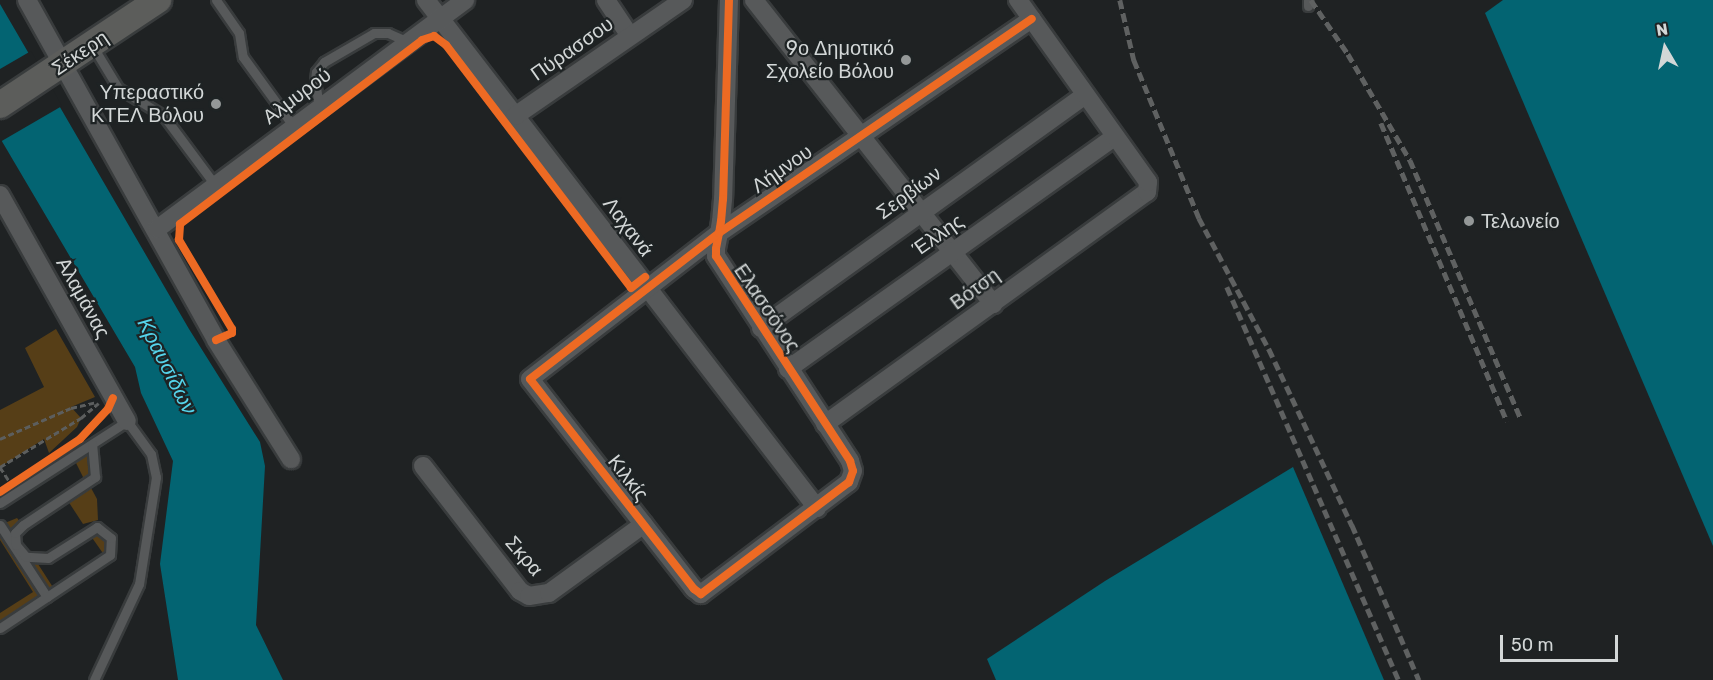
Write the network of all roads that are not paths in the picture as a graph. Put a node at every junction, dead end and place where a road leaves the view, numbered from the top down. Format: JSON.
{"nodes":[{"id":1,"x":216,"y":0,"type":"edge"},
{"id":2,"x":426,"y":0,"type":"edge"},
{"id":3,"x":465,"y":0,"type":"edge"},
{"id":4,"x":606,"y":0,"type":"edge"},
{"id":5,"x":683,"y":0,"type":"edge"},
{"id":6,"x":729,"y":0,"type":"edge"},
{"id":7,"x":754,"y":0,"type":"edge"},
{"id":8,"x":1018,"y":0,"type":"edge"},
{"id":9,"x":29,"y":1,"type":"edge"},
{"id":10,"x":150,"y":2,"type":"edge"},
{"id":11,"x":440,"y":18,"type":"junction"},
{"id":12,"x":1032,"y":19,"type":"junction"},
{"id":13,"x":630,"y":36,"type":"junction"},
{"id":14,"x":408,"y":42,"type":"junction"},
{"id":15,"x":92,"y":45,"type":"junction"},
{"id":16,"x":59,"y":68,"type":"junction"},
{"id":17,"x":1084,"y":95,"type":"junction"},
{"id":18,"x":0,"y":105,"type":"edge"},
{"id":19,"x":319,"y":108,"type":"junction"},
{"id":20,"x":515,"y":116,"type":"junction"},
{"id":21,"x":294,"y":127,"type":"junction"},
{"id":22,"x":860,"y":135,"type":"junction"},
{"id":23,"x":1114,"y":138,"type":"junction"},
{"id":24,"x":216,"y":186,"type":"junction"},
{"id":25,"x":0,"y":195,"type":"edge"},
{"id":26,"x":921,"y":213,"type":"junction"},
{"id":27,"x":157,"y":229,"type":"junction"},
{"id":28,"x":719,"y":233,"type":"junction"},
{"id":29,"x":953,"y":252,"type":"junction"},
{"id":30,"x":646,"y":289,"type":"junction"},
{"id":31,"x":993,"y":304,"type":"junction"},
{"id":32,"x":761,"y":328,"type":"junction"},
{"id":33,"x":788,"y":369,"type":"junction"},
{"id":34,"x":530,"y":379,"type":"joint"},
{"id":35,"x":127,"y":421,"type":"junction"},
{"id":36,"x":825,"y":424,"type":"junction"},
{"id":37,"x":92,"y":444,"type":"junction"},
{"id":38,"x":291,"y":459,"type":"dead end"},
{"id":39,"x":423,"y":466,"type":"dead end"},
{"id":40,"x":0,"y":503,"type":"edge"},
{"id":41,"x":817,"y":508,"type":"junction"},
{"id":42,"x":0,"y":525,"type":"edge"},
{"id":43,"x":644,"y":525,"type":"junction"},
{"id":44,"x":47,"y":597,"type":"junction"},
{"id":45,"x":0,"y":628,"type":"edge"},
{"id":46,"x":94,"y":680,"type":"edge"}],
"edges":[{"from":1,"to":21,"type":"lane"},
{"from":2,"to":11,"type":"street","name":"Λαχανά"},
{"from":3,"to":11,"type":"street","name":"Αλμυρού"},
{"from":4,"to":13,"type":"street"},
{"from":5,"to":13,"type":"street","name":"Πύρασσου"},
{"from":6,"to":28,"type":"street","name":"Ελασσόνος"},
{"from":7,"to":22,"type":"street"},
{"from":8,"to":12,"type":"street"},
{"from":9,"to":16,"type":"street"},
{"from":10,"to":15,"type":"main road","name":"Σέκερη"},
{"from":11,"to":14,"type":"street","name":"Αλμυρού"},
{"from":11,"to":20,"type":"street","name":"Λαχανά"},
{"from":12,"to":17,"type":"street"},
{"from":12,"to":22,"type":"street","name":"Λήμνου"},
{"from":13,"to":20,"type":"street","name":"Πύρασσου"},
{"from":14,"to":19,"type":"street","name":"Αλμυρού"},
{"from":14,"to":19,"type":"lane"},
{"from":15,"to":16,"type":"main road","name":"Σέκερη"},
{"from":15,"to":24,"type":"lane"},
{"from":16,"to":18,"type":"main road","name":"Σέκερη"},
{"from":16,"to":27,"type":"street"},
{"from":17,"to":23,"type":"street"},
{"from":17,"to":26,"type":"street","name":"Σερβίων"},
{"from":19,"to":21,"type":"street","name":"Αλμυρού"},
{"from":20,"to":30,"type":"street","name":"Λαχανά"},
{"from":21,"to":24,"type":"street","name":"Αλμυρού"},
{"from":22,"to":26,"type":"street"},
{"from":22,"to":28,"type":"street","name":"Λήμνου"},
{"from":23,"to":29,"type":"street","name":"Έλλης"},
{"from":23,"to":31,"type":"street","name":"Βότση"},
{"from":24,"to":27,"type":"street","name":"Αλμυρού"},
{"from":25,"to":35,"type":"street","name":"Αλαμάνας"},
{"from":26,"to":29,"type":"street"},
{"from":26,"to":32,"type":"street","name":"Σερβίων"},
{"from":27,"to":38,"type":"street"},
{"from":28,"to":30,"type":"street","name":"Λήμνου"},
{"from":28,"to":32,"type":"street","name":"Ελασσόνος"},
{"from":29,"to":31,"type":"street"},
{"from":29,"to":33,"type":"street","name":"Έλλης"},
{"from":30,"to":34,"type":"street","name":"Λήμνου"},
{"from":30,"to":41,"type":"street","name":"Λαχανά"},
{"from":31,"to":36,"type":"street","name":"Βότση"},
{"from":32,"to":33,"type":"street","name":"Ελασσόνος"},
{"from":33,"to":36,"type":"street","name":"Ελασσόνος"},
{"from":34,"to":43,"type":"street","name":"Κιλκίς"},
{"from":35,"to":37,"type":"lane"},
{"from":35,"to":46,"type":"lane"},
{"from":36,"to":41,"type":"street","name":"Ελασσόνος"},
{"from":37,"to":40,"type":"lane"},
{"from":37,"to":44,"type":"lane"},
{"from":39,"to":43,"type":"street","name":"Σκρα"},
{"from":41,"to":43,"type":"street","name":"Κιλκίς"},
{"from":42,"to":44,"type":"lane"},
{"from":44,"to":45,"type":"lane"}]}
